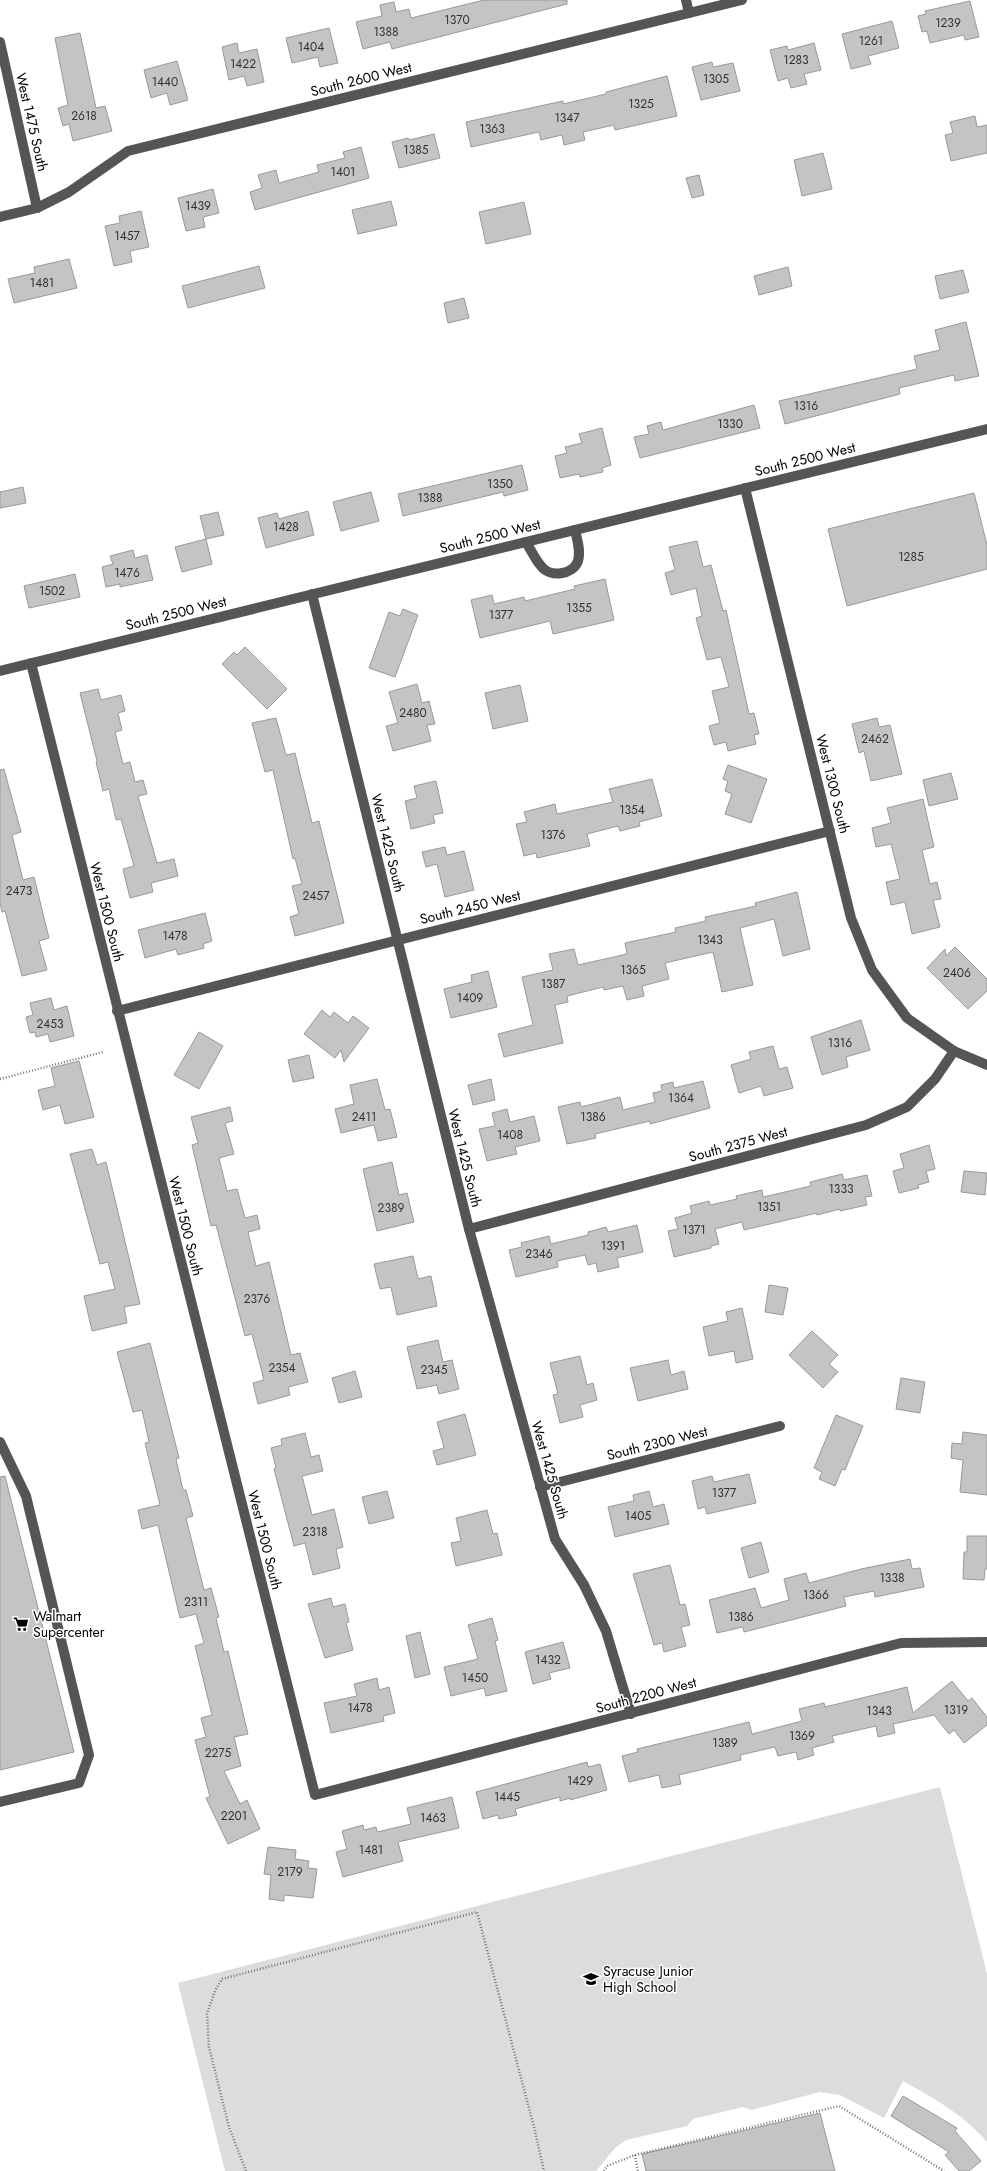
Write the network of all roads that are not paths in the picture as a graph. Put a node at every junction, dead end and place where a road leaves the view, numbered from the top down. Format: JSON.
{"nodes":[{"id":1,"x":686,"y":0,"type":"edge"},
{"id":2,"x":742,"y":0,"type":"edge"},
{"id":3,"x":689,"y":13,"type":"junction"},
{"id":4,"x":0,"y":42,"type":"edge"},
{"id":5,"x":37,"y":208,"type":"junction"},
{"id":6,"x":0,"y":217,"type":"edge"},
{"id":7,"x":987,"y":429,"type":"edge"},
{"id":8,"x":745,"y":488,"type":"junction"},
{"id":9,"x":575,"y":530,"type":"junction"},
{"id":10,"x":526,"y":542,"type":"junction"},
{"id":11,"x":312,"y":594,"type":"junction"},
{"id":12,"x":31,"y":663,"type":"junction"},
{"id":13,"x":0,"y":671,"type":"edge"},
{"id":14,"x":830,"y":831,"type":"junction"},
{"id":15,"x":397,"y":940,"type":"junction"},
{"id":16,"x":117,"y":1010,"type":"junction"},
{"id":17,"x":954,"y":1051,"type":"junction"},
{"id":18,"x":987,"y":1066,"type":"edge"},
{"id":19,"x":469,"y":1229,"type":"junction"},
{"id":20,"x":780,"y":1426,"type":"dead end"},
{"id":21,"x":0,"y":1442,"type":"edge"},
{"id":22,"x":540,"y":1487,"type":"junction"},
{"id":23,"x":987,"y":1642,"type":"edge"},
{"id":24,"x":631,"y":1714,"type":"junction"},
{"id":25,"x":315,"y":1795,"type":"joint"},
{"id":26,"x":0,"y":1802,"type":"edge"}],
"edges":[{"from":1,"to":3,"type":"street"},
{"from":2,"to":3,"type":"street","name":"South 2600 West"},
{"from":3,"to":5,"type":"street","name":"South 2600 West"},
{"from":4,"to":5,"type":"street","name":"West 1475 South"},
{"from":5,"to":6,"type":"street","name":"South 2600 West"},
{"from":7,"to":8,"type":"street","name":"South 2500 West"},
{"from":8,"to":9,"type":"street","name":"South 2500 West"},
{"from":8,"to":14,"type":"street","name":"West 1300 South"},
{"from":9,"to":10,"type":"street","name":"South 2500 West"},
{"from":9,"to":10,"type":"street"},
{"from":10,"to":11,"type":"street","name":"South 2500 West"},
{"from":11,"to":12,"type":"street","name":"South 2500 West"},
{"from":11,"to":15,"type":"street","name":"West 1425 South"},
{"from":12,"to":13,"type":"street","name":"South 2500 West"},
{"from":12,"to":16,"type":"street","name":"West 1500 South"},
{"from":14,"to":15,"type":"street","name":"South 2450 West"},
{"from":14,"to":17,"type":"street","name":"West 1300 South"},
{"from":15,"to":16,"type":"street","name":"South 2450 West"},
{"from":15,"to":19,"type":"street","name":"West 1425 South"},
{"from":16,"to":25,"type":"street","name":"West 1500 South"},
{"from":17,"to":18,"type":"street"},
{"from":17,"to":19,"type":"street","name":"South 2375 West"},
{"from":19,"to":22,"type":"street","name":"West 1425 South"},
{"from":20,"to":22,"type":"street","name":"South 2300 West"},
{"from":21,"to":26,"type":"street"},
{"from":22,"to":24,"type":"street","name":"West 1425 South"},
{"from":23,"to":24,"type":"street","name":"South 2200 West"},
{"from":24,"to":25,"type":"street","name":"South 2200 West"}]}
